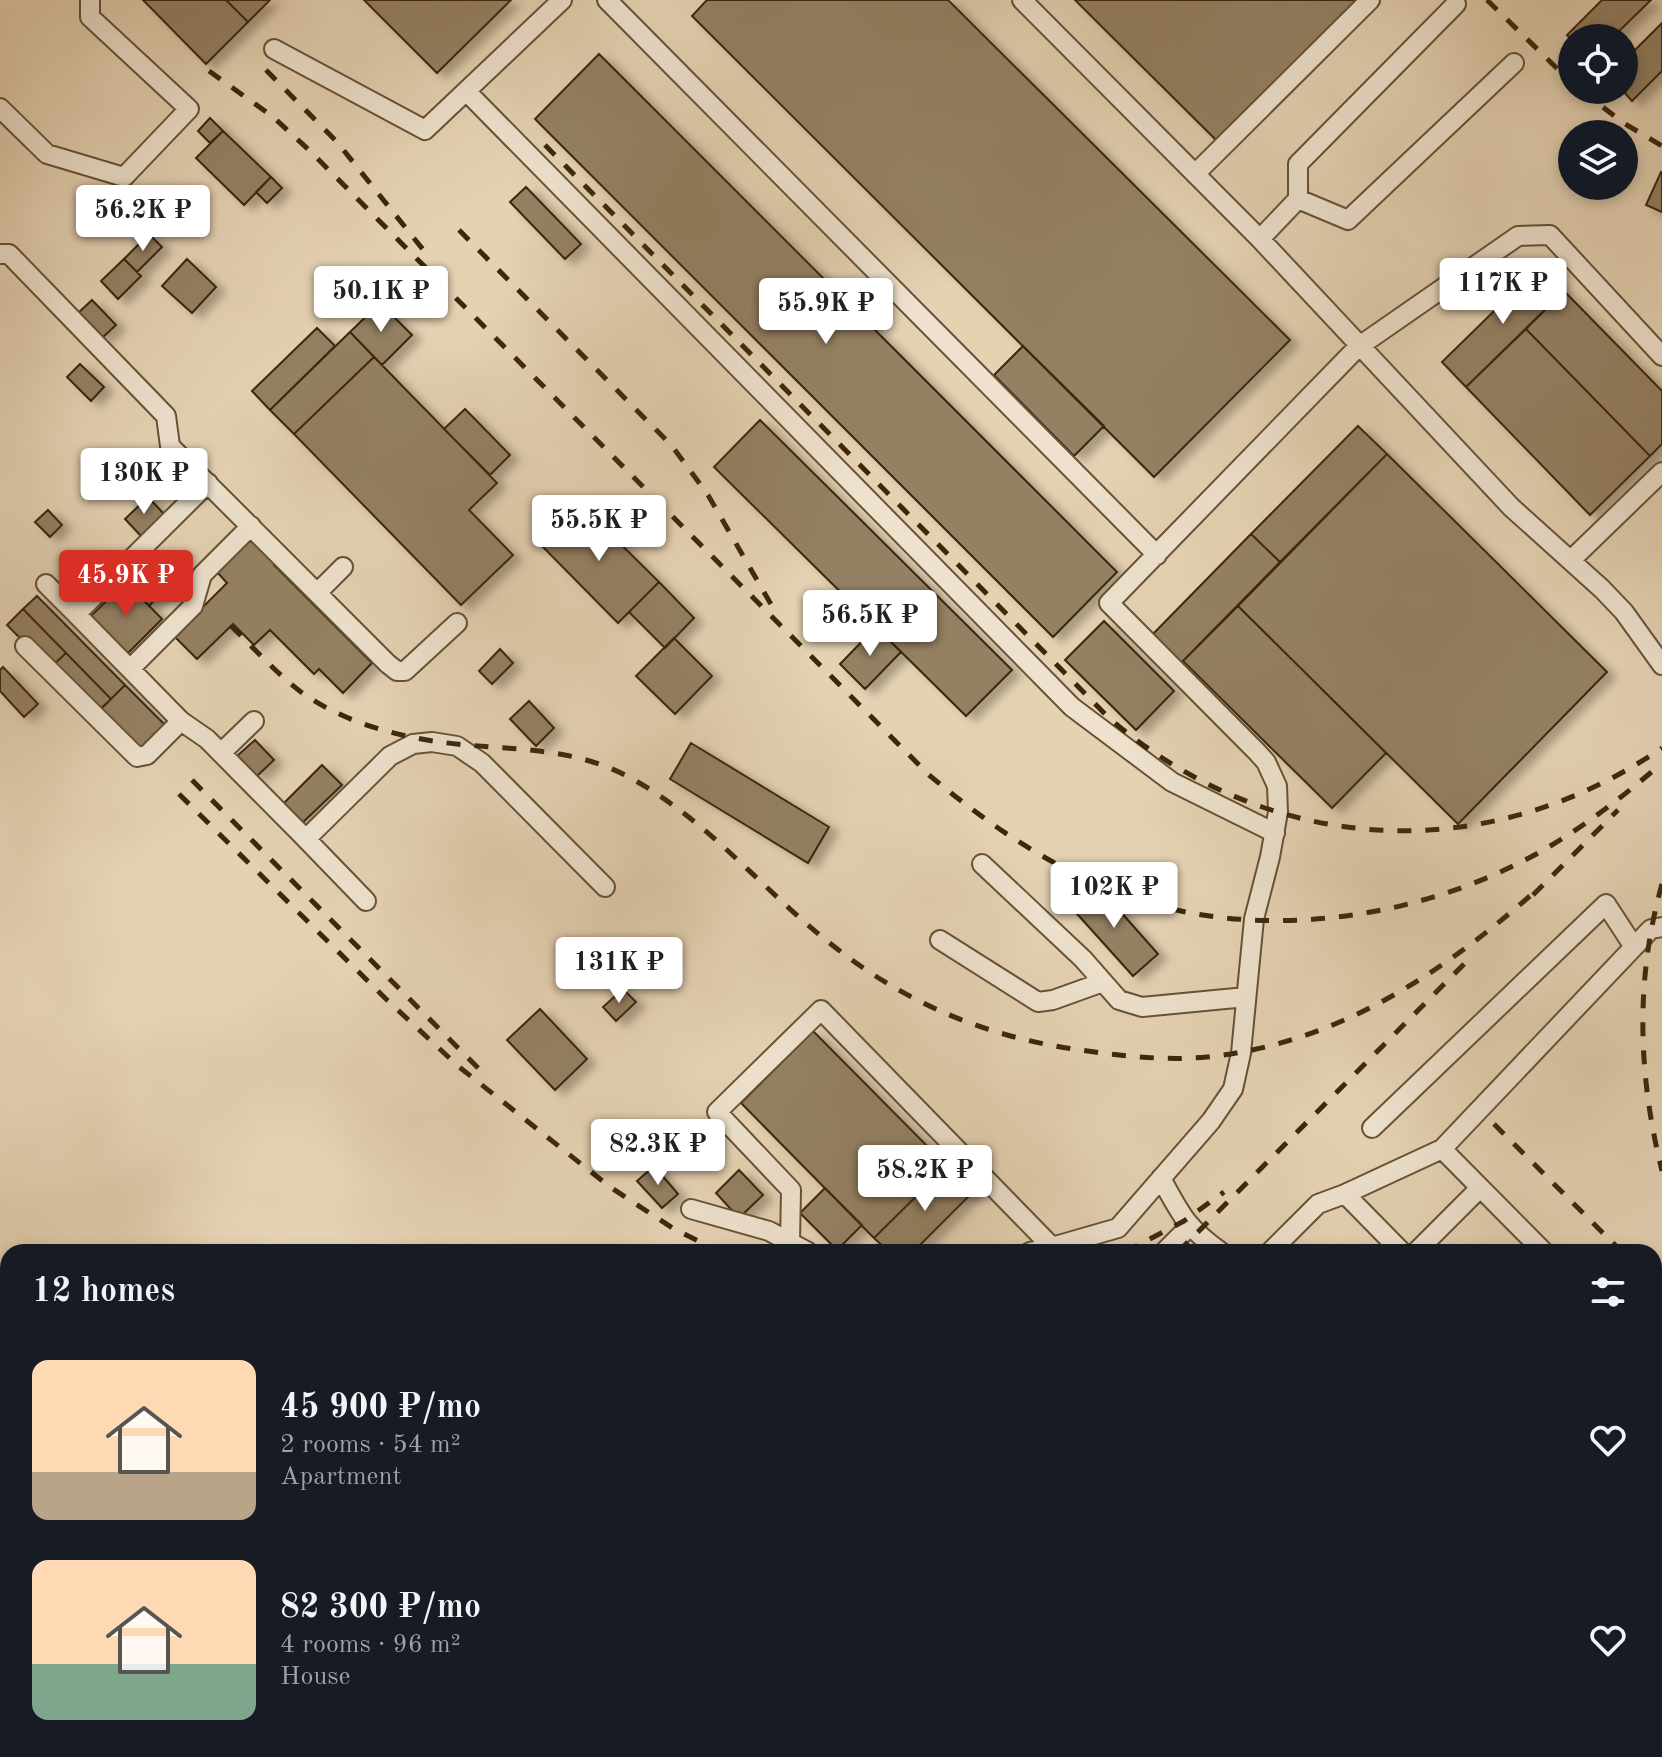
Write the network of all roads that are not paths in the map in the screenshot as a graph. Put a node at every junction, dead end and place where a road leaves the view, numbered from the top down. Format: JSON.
{"nodes":[{"id":1,"x":90,"y":0,"type":"edge"},
{"id":2,"x":562,"y":0,"type":"edge"},
{"id":3,"x":607,"y":0,"type":"edge"},
{"id":4,"x":1022,"y":0,"type":"edge"},
{"id":5,"x":1370,"y":0,"type":"edge"},
{"id":6,"x":1456,"y":4,"type":"dead end"},
{"id":7,"x":274,"y":49,"type":"dead end"},
{"id":8,"x":1514,"y":63,"type":"dead end"},
{"id":9,"x":467,"y":92,"type":"junction"},
{"id":10,"x":0,"y":108,"type":"edge"},
{"id":11,"x":1195,"y":174,"type":"junction"},
{"id":12,"x":1298,"y":199,"type":"junction"},
{"id":13,"x":1260,"y":239,"type":"junction"},
{"id":14,"x":0,"y":254,"type":"edge"},
{"id":15,"x":1358,"y":347,"type":"junction"},
{"id":16,"x":1662,"y":356,"type":"edge"},
{"id":17,"x":1662,"y":472,"type":"edge"},
{"id":18,"x":208,"y":483,"type":"junction"},
{"id":19,"x":251,"y":526,"type":"junction"},
{"id":20,"x":1157,"y":555,"type":"junction"},
{"id":21,"x":1571,"y":560,"type":"junction"},
{"id":22,"x":343,"y":567,"type":"dead end"},
{"id":23,"x":46,"y":584,"type":"dead end"},
{"id":24,"x":317,"y":593,"type":"junction"},
{"id":25,"x":76,"y":614,"type":"junction"},
{"id":26,"x":457,"y":623,"type":"dead end"},
{"id":27,"x":25,"y":646,"type":"dead end"},
{"id":28,"x":1662,"y":665,"type":"edge"},
{"id":29,"x":130,"y":669,"type":"junction"},
{"id":30,"x":181,"y":721,"type":"junction"},
{"id":31,"x":254,"y":721,"type":"dead end"},
{"id":32,"x":221,"y":753,"type":"junction"},
{"id":33,"x":1275,"y":833,"type":"junction"},
{"id":34,"x":306,"y":839,"type":"junction"},
{"id":35,"x":982,"y":864,"type":"dead end"},
{"id":36,"x":605,"y":887,"type":"dead end"},
{"id":37,"x":366,"y":901,"type":"dead end"},
{"id":38,"x":1662,"y":927,"type":"edge"},
{"id":39,"x":940,"y":940,"type":"dead end"},
{"id":40,"x":1634,"y":947,"type":"junction"},
{"id":41,"x":1103,"y":982,"type":"junction"},
{"id":42,"x":1246,"y":997,"type":"junction"},
{"id":43,"x":1372,"y":1128,"type":"dead end"},
{"id":44,"x":1442,"y":1149,"type":"junction"},
{"id":45,"x":1161,"y":1178,"type":"junction"},
{"id":46,"x":1480,"y":1188,"type":"junction"},
{"id":47,"x":1345,"y":1194,"type":"junction"},
{"id":48,"x":691,"y":1209,"type":"dead end"},
{"id":49,"x":1189,"y":1227,"type":"junction"},
{"id":50,"x":790,"y":1242,"type":"junction"},
{"id":51,"x":794,"y":1244,"type":"edge"},
{"id":52,"x":1049,"y":1244,"type":"edge"},
{"id":53,"x":1062,"y":1244,"type":"edge"},
{"id":54,"x":1172,"y":1244,"type":"edge"},
{"id":55,"x":1211,"y":1244,"type":"edge"},
{"id":56,"x":1278,"y":1244,"type":"edge"},
{"id":57,"x":1394,"y":1244,"type":"edge"},
{"id":58,"x":1424,"y":1244,"type":"edge"},
{"id":59,"x":1536,"y":1244,"type":"edge"}],
"edges":[{"from":1,"to":10,"type":"street"},
{"from":2,"to":9,"type":"street"},
{"from":3,"to":20,"type":"street"},
{"from":4,"to":11,"type":"street"},
{"from":5,"to":11,"type":"street"},
{"from":6,"to":12,"type":"street"},
{"from":7,"to":9,"type":"street"},
{"from":8,"to":12,"type":"street"},
{"from":9,"to":33,"type":"street"},
{"from":11,"to":13,"type":"street"},
{"from":12,"to":13,"type":"street"},
{"from":13,"to":15,"type":"street"},
{"from":14,"to":18,"type":"street"},
{"from":15,"to":16,"type":"street"},
{"from":15,"to":20,"type":"street"},
{"from":15,"to":21,"type":"street"},
{"from":17,"to":21,"type":"street"},
{"from":18,"to":19,"type":"street"},
{"from":18,"to":25,"type":"street"},
{"from":19,"to":24,"type":"street"},
{"from":19,"to":29,"type":"street"},
{"from":20,"to":33,"type":"street"},
{"from":21,"to":28,"type":"street"},
{"from":22,"to":24,"type":"street"},
{"from":23,"to":25,"type":"street"},
{"from":24,"to":26,"type":"street"},
{"from":25,"to":29,"type":"street"},
{"from":27,"to":30,"type":"street"},
{"from":29,"to":30,"type":"street"},
{"from":30,"to":32,"type":"street"},
{"from":31,"to":32,"type":"street"},
{"from":32,"to":34,"type":"street"},
{"from":33,"to":42,"type":"street"},
{"from":34,"to":36,"type":"street"},
{"from":34,"to":37,"type":"street"},
{"from":35,"to":41,"type":"street"},
{"from":38,"to":40,"type":"street"},
{"from":39,"to":41,"type":"street"},
{"from":40,"to":43,"type":"street"},
{"from":40,"to":44,"type":"street"},
{"from":41,"to":42,"type":"street"},
{"from":42,"to":45,"type":"street"},
{"from":44,"to":46,"type":"street"},
{"from":44,"to":47,"type":"street"},
{"from":45,"to":49,"type":"street"},
{"from":45,"to":53,"type":"street"},
{"from":46,"to":58,"type":"street"},
{"from":46,"to":59,"type":"street"},
{"from":47,"to":56,"type":"street"},
{"from":47,"to":57,"type":"street"},
{"from":48,"to":50,"type":"street"},
{"from":49,"to":54,"type":"street"},
{"from":49,"to":55,"type":"street"},
{"from":50,"to":51,"type":"street"},
{"from":50,"to":52,"type":"street"}]}
